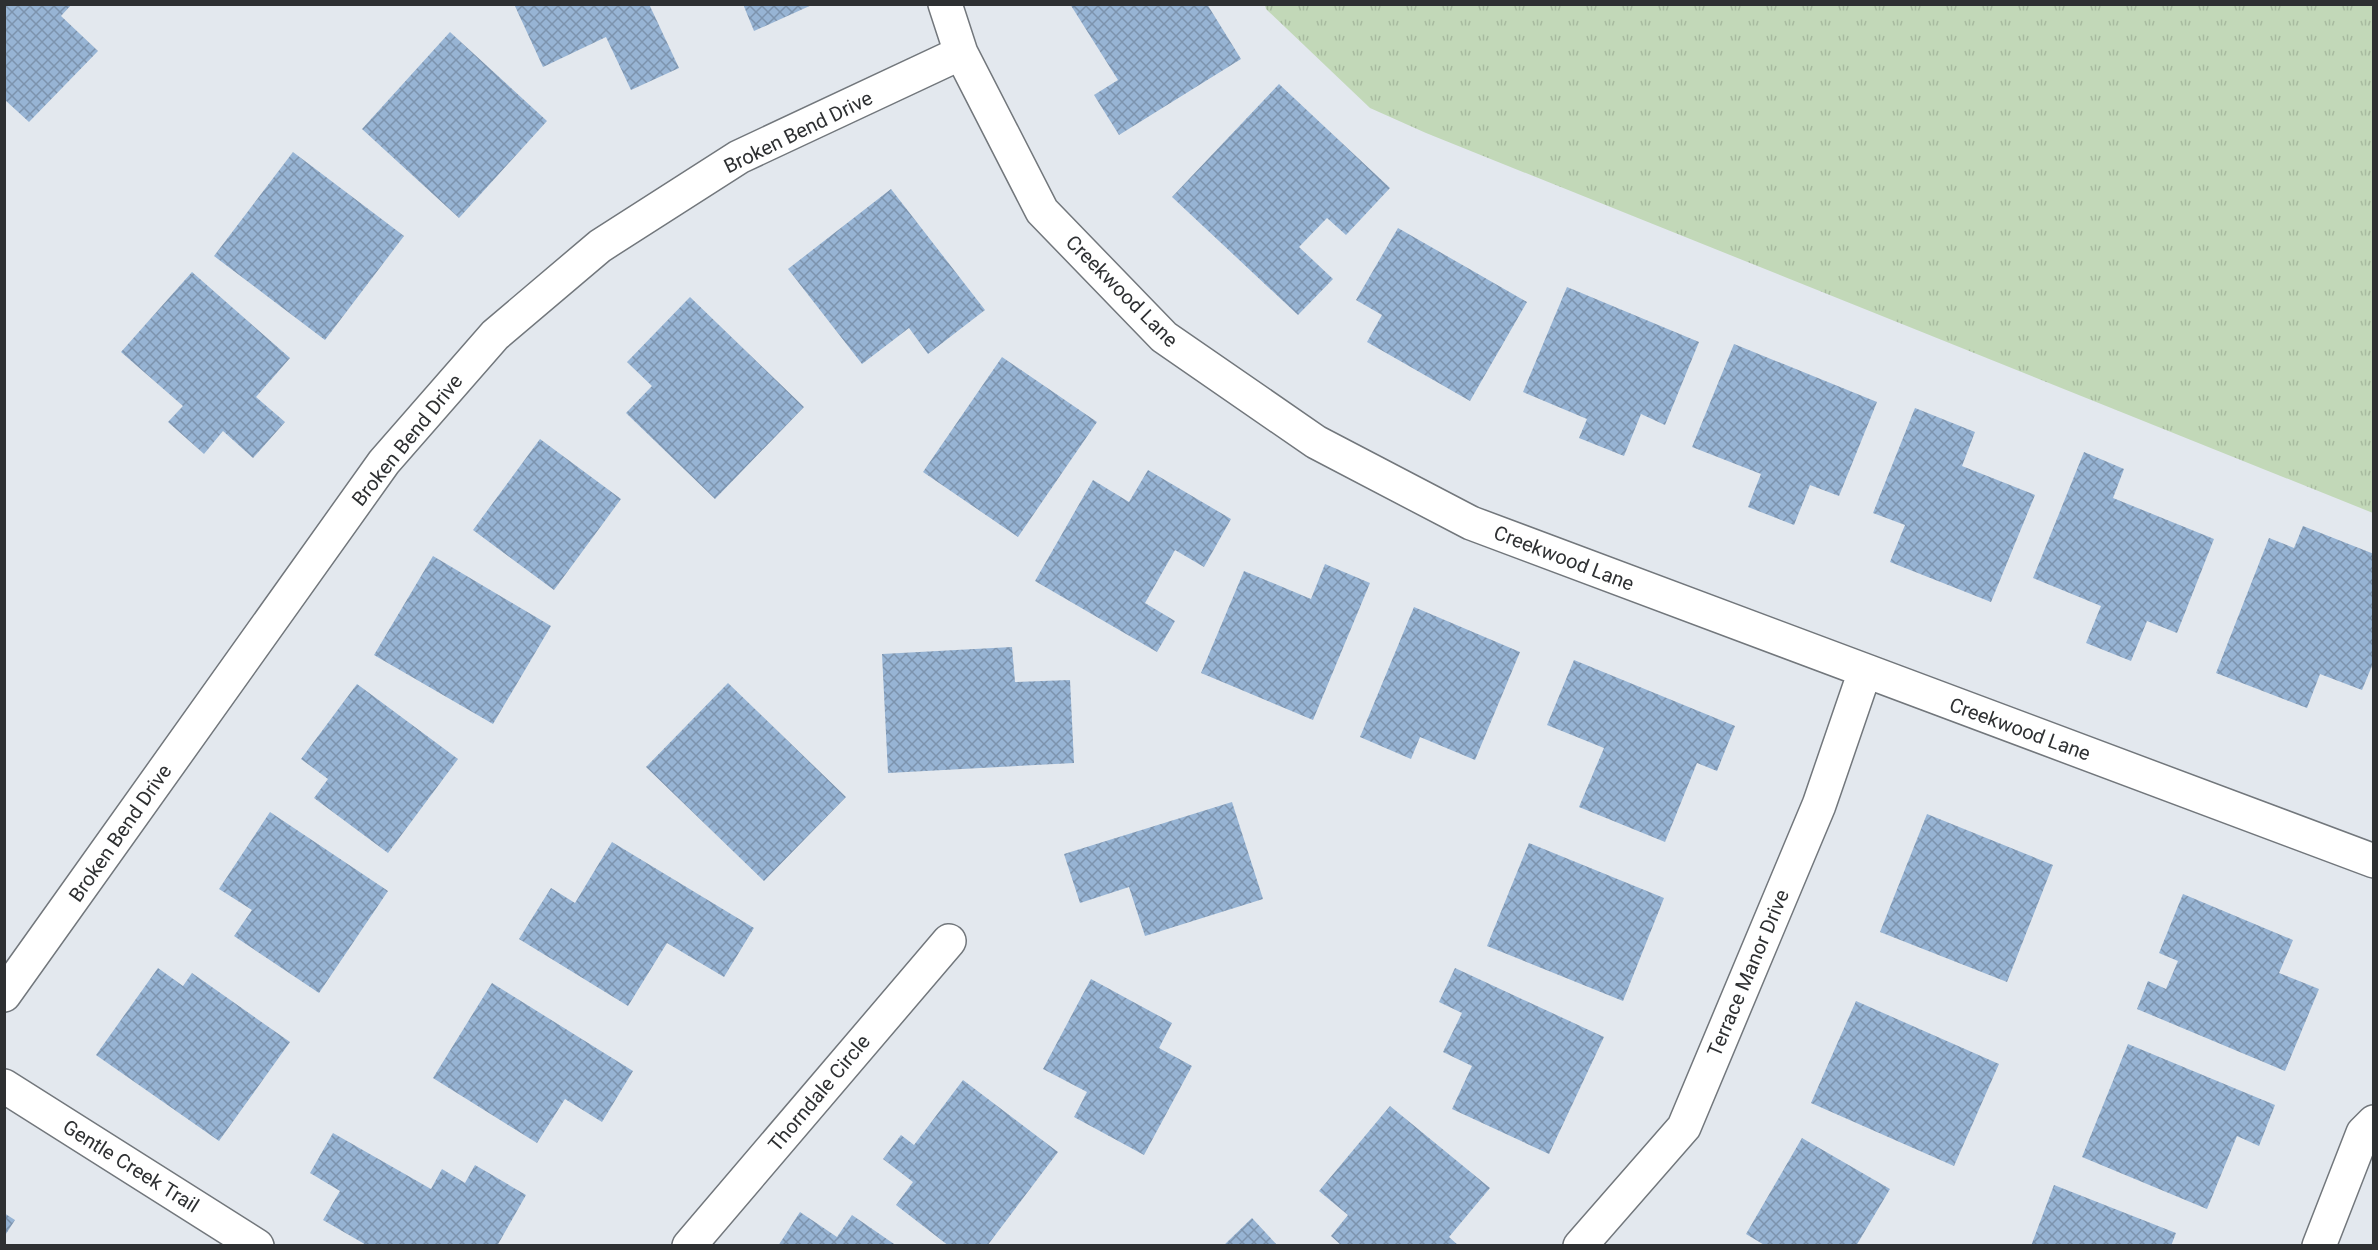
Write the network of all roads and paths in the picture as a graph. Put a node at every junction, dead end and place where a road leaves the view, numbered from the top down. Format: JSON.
{"nodes":[{"id":1,"x":945,"y":4,"type":"edge"},
{"id":2,"x":961,"y":53,"type":"junction"},
{"id":3,"x":1865,"y":671,"type":"junction"},
{"id":4,"x":2373,"y":861,"type":"edge"},
{"id":5,"x":949,"y":941,"type":"dead end"},
{"id":6,"x":4,"y":995,"type":"edge"},
{"id":7,"x":4,"y":1086,"type":"edge"},
{"id":8,"x":2373,"y":1122,"type":"edge"},
{"id":9,"x":257,"y":1245,"type":"edge"},
{"id":10,"x":689,"y":1245,"type":"edge"},
{"id":11,"x":1580,"y":1245,"type":"edge"},
{"id":12,"x":2319,"y":1245,"type":"edge"}],
"edges":[{"from":1,"to":2,"type":"street","name":"Creekwood Lane"},
{"from":2,"to":3,"type":"street","name":"Creekwood Lane"},
{"from":2,"to":6,"type":"street","name":"Broken Bend Drive"},
{"from":3,"to":4,"type":"street","name":"Creekwood Lane"},
{"from":3,"to":11,"type":"street","name":"Terrace Manor Drive"},
{"from":5,"to":10,"type":"street","name":"Thorndale Circle"},
{"from":7,"to":9,"type":"street","name":"Gentle Creek Trail"},
{"from":8,"to":12,"type":"street"}]}
